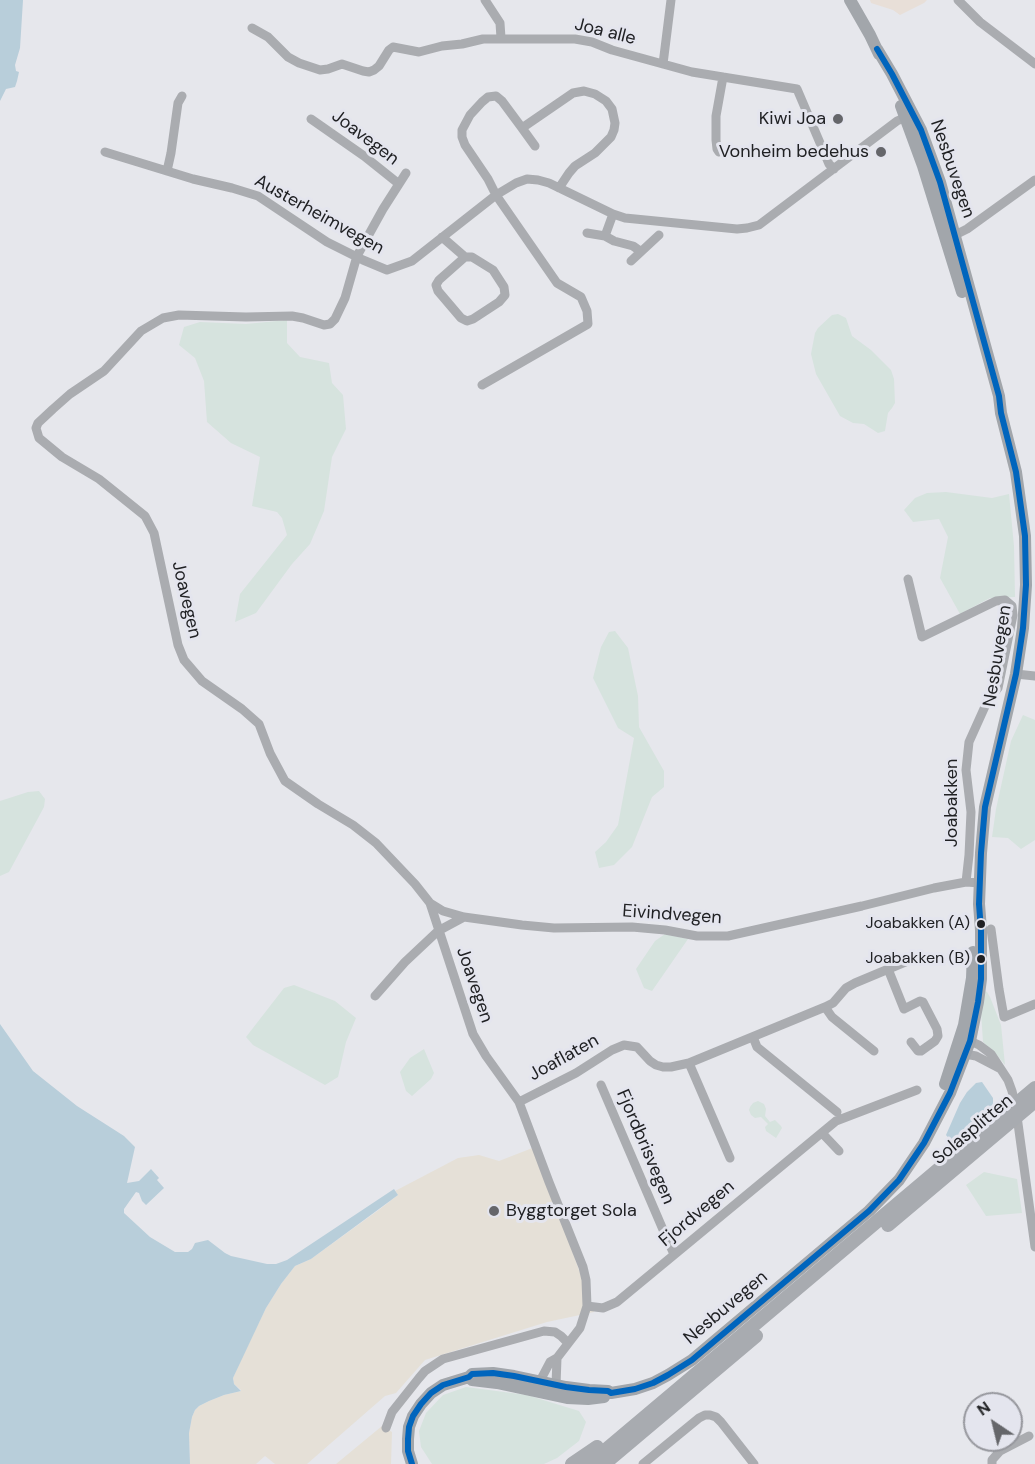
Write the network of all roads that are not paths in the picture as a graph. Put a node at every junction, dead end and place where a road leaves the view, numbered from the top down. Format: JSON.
{"nodes":[{"id":1,"x":485,"y":0,"type":"edge"},
{"id":2,"x":671,"y":0,"type":"edge"},
{"id":3,"x":850,"y":0,"type":"edge"},
{"id":4,"x":958,"y":0,"type":"edge"},
{"id":5,"x":252,"y":28,"type":"dead end"},
{"id":6,"x":501,"y":38,"type":"junction"},
{"id":7,"x":663,"y":64,"type":"junction"},
{"id":8,"x":1035,"y":64,"type":"edge"},
{"id":9,"x":723,"y":77,"type":"junction"},
{"id":10,"x":182,"y":96,"type":"dead end"},
{"id":11,"x":311,"y":119,"type":"dead end"},
{"id":12,"x":910,"y":121,"type":"junction"},
{"id":13,"x":522,"y":128,"type":"junction"},
{"id":14,"x":536,"y":146,"type":"dead end"},
{"id":15,"x":105,"y":152,"type":"dead end"},
{"id":16,"x":719,"y":152,"type":"dead end"},
{"id":17,"x":834,"y":169,"type":"junction"},
{"id":18,"x":167,"y":171,"type":"junction"},
{"id":19,"x":406,"y":173,"type":"dead end"},
{"id":20,"x":1035,"y":180,"type":"edge"},
{"id":21,"x":399,"y":184,"type":"junction"},
{"id":22,"x":559,"y":188,"type":"junction"},
{"id":23,"x":496,"y":195,"type":"junction"},
{"id":24,"x":613,"y":214,"type":"junction"},
{"id":25,"x":950,"y":230,"type":"junction"},
{"id":26,"x":587,"y":233,"type":"dead end"},
{"id":27,"x":658,"y":235,"type":"dead end"},
{"id":28,"x":605,"y":236,"type":"junction"},
{"id":29,"x":442,"y":237,"type":"junction"},
{"id":30,"x":640,"y":251,"type":"junction"},
{"id":31,"x":357,"y":256,"type":"junction"},
{"id":32,"x":465,"y":257,"type":"junction"},
{"id":33,"x":631,"y":261,"type":"dead end"},
{"id":34,"x":482,"y":385,"type":"dead end"},
{"id":35,"x":908,"y":579,"type":"dead end"},
{"id":36,"x":1017,"y":670,"type":"junction"},
{"id":37,"x":1035,"y":674,"type":"edge"},
{"id":38,"x":966,"y":882,"type":"junction"},
{"id":39,"x":980,"y":883,"type":"junction"},
{"id":40,"x":430,"y":903,"type":"junction"},
{"id":41,"x":464,"y":917,"type":"junction"},
{"id":42,"x":985,"y":929,"type":"junction"},
{"id":43,"x":438,"y":931,"type":"junction"},
{"id":44,"x":910,"y":960,"type":"dead end"},
{"id":45,"x":888,"y":969,"type":"junction"},
{"id":46,"x":375,"y":996,"type":"dead end"},
{"id":47,"x":1035,"y":1004,"type":"edge"},
{"id":48,"x":825,"y":1007,"type":"junction"},
{"id":49,"x":753,"y":1037,"type":"junction"},
{"id":50,"x":910,"y":1041,"type":"dead end"},
{"id":51,"x":965,"y":1047,"type":"junction"},
{"id":52,"x":874,"y":1051,"type":"dead end"},
{"id":53,"x":689,"y":1063,"type":"junction"},
{"id":54,"x":601,"y":1085,"type":"dead end"},
{"id":55,"x":1035,"y":1088,"type":"edge"},
{"id":56,"x":917,"y":1090,"type":"dead end"},
{"id":57,"x":1035,"y":1101,"type":"edge"},
{"id":58,"x":519,"y":1102,"type":"junction"},
{"id":59,"x":837,"y":1112,"type":"dead end"},
{"id":60,"x":822,"y":1133,"type":"junction"},
{"id":61,"x":839,"y":1151,"type":"dead end"},
{"id":62,"x":730,"y":1158,"type":"dead end"},
{"id":63,"x":1035,"y":1247,"type":"edge"},
{"id":64,"x":674,"y":1254,"type":"junction"},
{"id":65,"x":587,"y":1306,"type":"junction"},
{"id":66,"x":568,"y":1343,"type":"junction"},
{"id":67,"x":558,"y":1358,"type":"junction"},
{"id":68,"x":469,"y":1377,"type":"junction"},
{"id":69,"x":540,"y":1381,"type":"junction"},
{"id":70,"x":555,"y":1385,"type":"junction"},
{"id":71,"x":610,"y":1393,"type":"junction"},
{"id":72,"x":545,"y":1394,"type":"junction"},
{"id":73,"x":658,"y":1405,"type":"junction"},
{"id":74,"x":674,"y":1406,"type":"junction"},
{"id":75,"x":386,"y":1428,"type":"dead end"},
{"id":76,"x":1029,"y":1436,"type":"dead end"},
{"id":77,"x":412,"y":1464,"type":"edge"},
{"id":78,"x":572,"y":1464,"type":"edge"},
{"id":79,"x":589,"y":1464,"type":"edge"},
{"id":80,"x":604,"y":1464,"type":"edge"},
{"id":81,"x":621,"y":1464,"type":"edge"},
{"id":82,"x":643,"y":1464,"type":"edge"},
{"id":83,"x":754,"y":1464,"type":"edge"},
{"id":84,"x":992,"y":1464,"type":"edge"}],
"edges":[{"from":1,"to":6,"type":"street"},
{"from":2,"to":7,"type":"street"},
{"from":3,"to":12,"type":"main road","name":"Nesbuvegen"},
{"from":4,"to":8,"type":"street"},
{"from":5,"to":6,"type":"street","name":"Joa alle"},
{"from":6,"to":7,"type":"street","name":"Joa alle"},
{"from":7,"to":9,"type":"street","name":"Joa alle"},
{"from":9,"to":16,"type":"street"},
{"from":9,"to":17,"type":"street","name":"Joa alle"},
{"from":10,"to":18,"type":"street"},
{"from":11,"to":21,"type":"street","name":"Joavegen"},
{"from":12,"to":17,"type":"street","name":"Austerheimvegen"},
{"from":12,"to":25,"type":"main road","name":"Nesbuvegen"},
{"from":13,"to":14,"type":"street"},
{"from":13,"to":22,"type":"street"},
{"from":13,"to":23,"type":"street"},
{"from":15,"to":18,"type":"street","name":"Austerheimvegen"},
{"from":17,"to":24,"type":"street","name":"Austerheimvegen"},
{"from":18,"to":31,"type":"street","name":"Austerheimvegen"},
{"from":19,"to":21,"type":"street","name":"Joavegen"},
{"from":20,"to":25,"type":"street"},
{"from":21,"to":31,"type":"street","name":"Joavegen"},
{"from":22,"to":23,"type":"street","name":"Austerheimvegen"},
{"from":22,"to":24,"type":"street","name":"Austerheimvegen"},
{"from":23,"to":29,"type":"street","name":"Austerheimvegen"},
{"from":23,"to":34,"type":"street"},
{"from":24,"to":28,"type":"street"},
{"from":25,"to":36,"type":"main road","name":"Nesbuvegen"},
{"from":26,"to":28,"type":"street"},
{"from":27,"to":30,"type":"street"},
{"from":28,"to":30,"type":"street"},
{"from":29,"to":31,"type":"street","name":"Austerheimvegen"},
{"from":29,"to":32,"type":"street"},
{"from":30,"to":33,"type":"street"},
{"from":31,"to":40,"type":"street","name":"Joavegen"},
{"from":32,"to":32,"type":"street"},
{"from":35,"to":38,"type":"street","name":"Joabakken"},
{"from":36,"to":37,"type":"street"},
{"from":36,"to":39,"type":"main road","name":"Nesbuvegen"},
{"from":38,"to":39,"type":"street","name":"Eivindvegen"},
{"from":38,"to":41,"type":"street","name":"Eivindvegen"},
{"from":39,"to":42,"type":"main road","name":"Nesbuvegen"},
{"from":40,"to":41,"type":"street","name":"Eivindvegen"},
{"from":40,"to":43,"type":"street","name":"Joavegen"},
{"from":41,"to":43,"type":"street"},
{"from":42,"to":47,"type":"street"},
{"from":42,"to":51,"type":"main road","name":"Nesbuvegen"},
{"from":43,"to":46,"type":"street"},
{"from":43,"to":58,"type":"street","name":"Joavegen"},
{"from":44,"to":45,"type":"street","name":"Joaflaten"},
{"from":45,"to":48,"type":"street","name":"Joaflaten"},
{"from":45,"to":50,"type":"street"},
{"from":48,"to":49,"type":"street","name":"Joaflaten"},
{"from":48,"to":52,"type":"street"},
{"from":49,"to":53,"type":"street","name":"Joaflaten"},
{"from":49,"to":59,"type":"street"},
{"from":51,"to":63,"type":"street"},
{"from":51,"to":71,"type":"main road","name":"Nesbuvegen"},
{"from":53,"to":58,"type":"street","name":"Joaflaten"},
{"from":53,"to":62,"type":"street"},
{"from":54,"to":64,"type":"street","name":"Fjordbrisvegen"},
{"from":55,"to":73,"type":"highway","name":"Solasplitten"},
{"from":56,"to":60,"type":"street","name":"Fjordvegen"},
{"from":57,"to":74,"type":"highway","name":"Solasplitten"},
{"from":58,"to":65,"type":"street","name":"Joavegen"},
{"from":60,"to":61,"type":"street"},
{"from":60,"to":64,"type":"street","name":"Fjordvegen"},
{"from":64,"to":65,"type":"street","name":"Fjordvegen"},
{"from":65,"to":66,"type":"street","name":"Joavegen"},
{"from":66,"to":67,"type":"street","name":"Joavegen"},
{"from":66,"to":75,"type":"street"},
{"from":67,"to":69,"type":"street","name":"Joavegen"},
{"from":67,"to":70,"type":"street","name":"Joavegen"},
{"from":68,"to":69,"type":"main road","name":"Nesbuvegen"},
{"from":68,"to":72,"type":"main road"},
{"from":68,"to":77,"type":"main road","name":"Nesbuvegen"},
{"from":69,"to":70,"type":"main road","name":"Nesbuvegen"},
{"from":69,"to":72,"type":"street"},
{"from":70,"to":71,"type":"main road","name":"Nesbuvegen"},
{"from":70,"to":72,"type":"street"},
{"from":71,"to":72,"type":"main road"},
{"from":73,"to":78,"type":"highway"},
{"from":73,"to":79,"type":"highway","name":"Solasplitten"},
{"from":74,"to":80,"type":"highway","name":"Solasplitten"},
{"from":74,"to":81,"type":"highway"},
{"from":76,"to":84,"type":"street"},
{"from":82,"to":83,"type":"street"}]}
